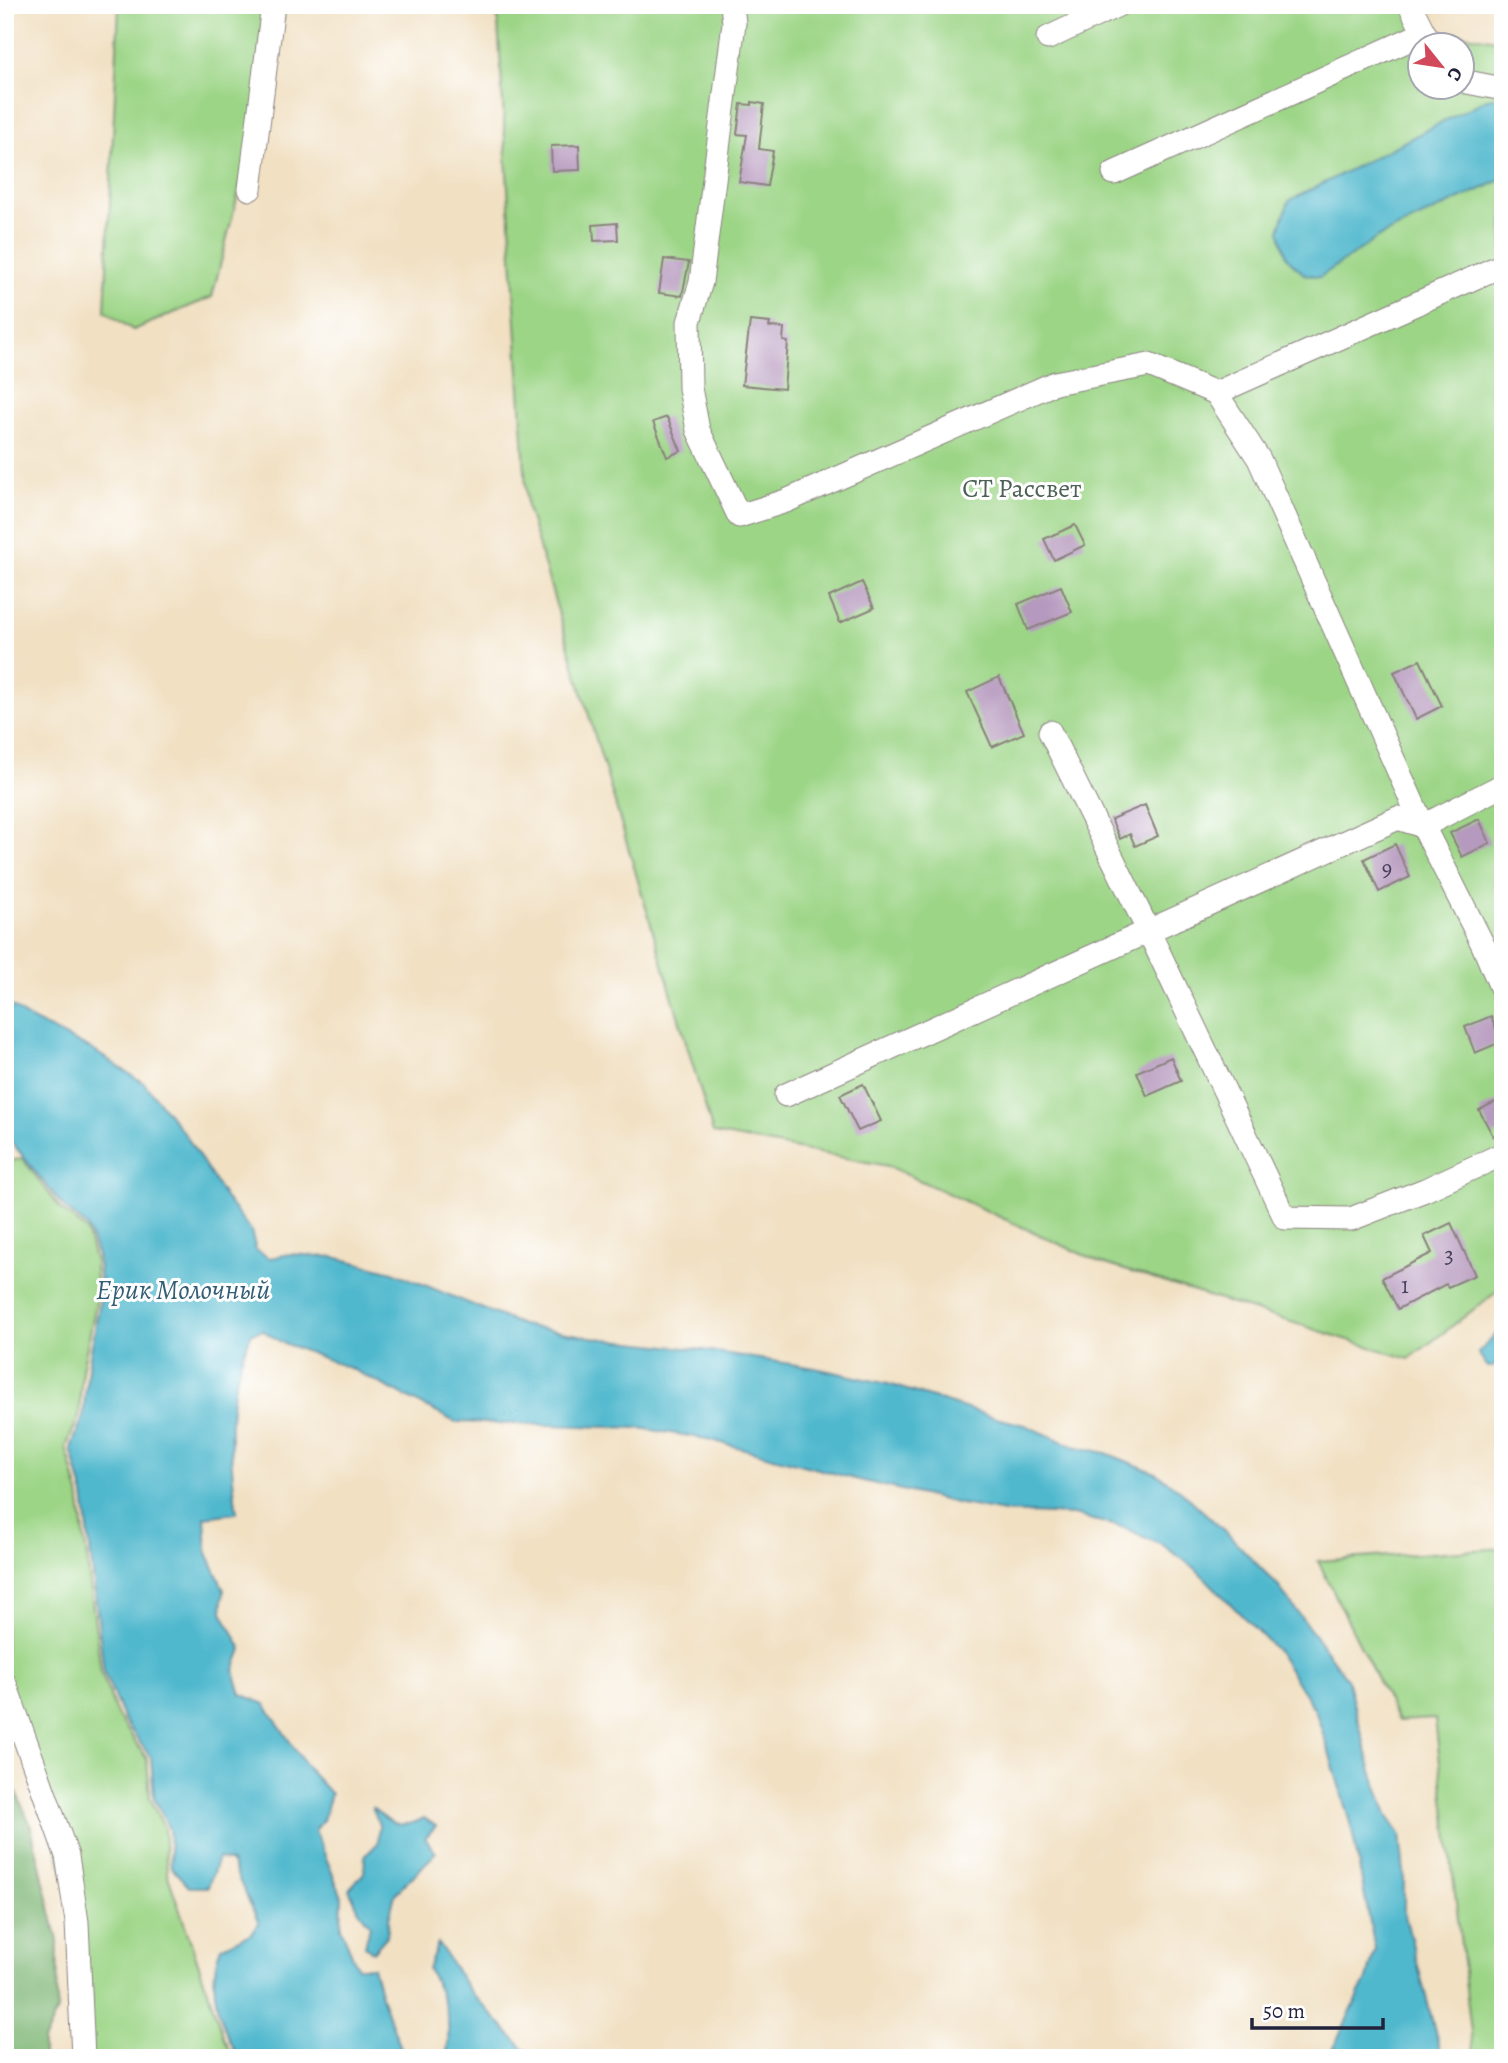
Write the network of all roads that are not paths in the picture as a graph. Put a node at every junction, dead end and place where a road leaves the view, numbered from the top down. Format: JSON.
{"nodes":[{"id":1,"x":273,"y":5,"type":"edge"},
{"id":2,"x":733,"y":5,"type":"edge"},
{"id":3,"x":1118,"y":5,"type":"edge"},
{"id":4,"x":1410,"y":5,"type":"edge"},
{"id":5,"x":1425,"y":32,"type":"edge"},
{"id":6,"x":1048,"y":38,"type":"dead end"},
{"id":7,"x":1406,"y":49,"type":"edge"},
{"id":8,"x":1476,"y":84,"type":"edge"},
{"id":9,"x":1503,"y":89,"type":"edge"},
{"id":10,"x":1114,"y":173,"type":"dead end"},
{"id":11,"x":250,"y":189,"type":"dead end"},
{"id":12,"x":1503,"y":265,"type":"edge"},
{"id":13,"x":1216,"y":393,"type":"junction"},
{"id":14,"x":1050,"y":732,"type":"dead end"},
{"id":15,"x":1503,"y":785,"type":"edge"},
{"id":16,"x":1423,"y":826,"type":"junction"},
{"id":17,"x":1148,"y":930,"type":"junction"},
{"id":18,"x":1503,"y":992,"type":"edge"},
{"id":19,"x":786,"y":1095,"type":"dead end"},
{"id":20,"x":1503,"y":1154,"type":"edge"},
{"id":21,"x":5,"y":1684,"type":"edge"},
{"id":22,"x":83,"y":2058,"type":"edge"}],
"edges":[{"from":1,"to":11,"type":"street"},
{"from":2,"to":13,"type":"street"},
{"from":3,"to":6,"type":"street"},
{"from":4,"to":5,"type":"street"},
{"from":7,"to":10,"type":"street"},
{"from":8,"to":9,"type":"street"},
{"from":12,"to":13,"type":"street"},
{"from":13,"to":16,"type":"street"},
{"from":14,"to":17,"type":"street"},
{"from":15,"to":16,"type":"street"},
{"from":16,"to":17,"type":"street"},
{"from":16,"to":18,"type":"street"},
{"from":17,"to":19,"type":"street"},
{"from":17,"to":20,"type":"street"},
{"from":21,"to":22,"type":"street"}]}
